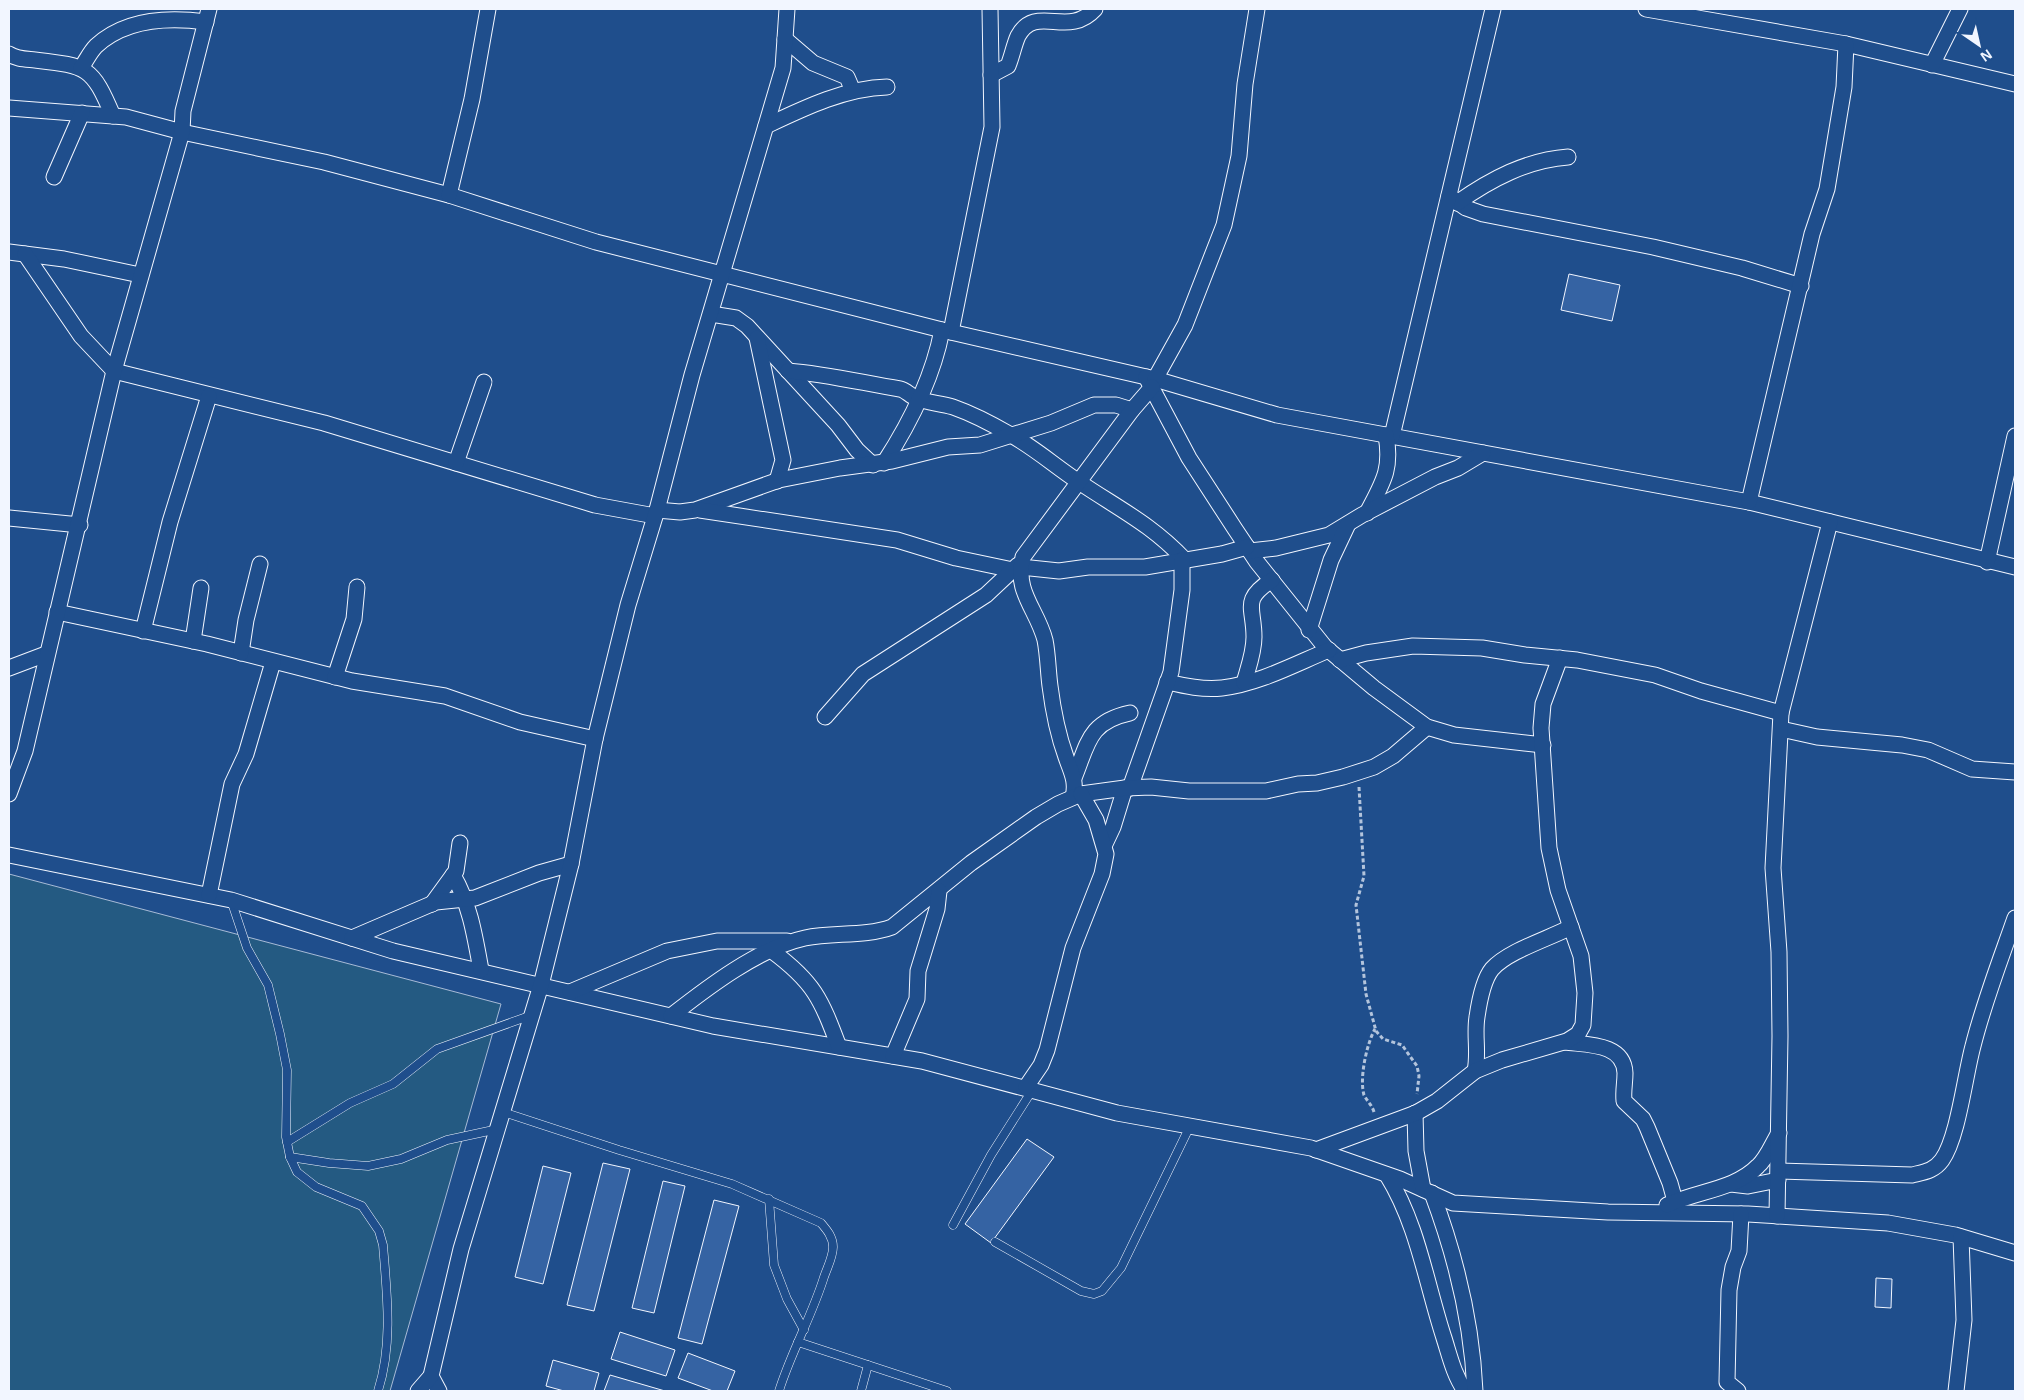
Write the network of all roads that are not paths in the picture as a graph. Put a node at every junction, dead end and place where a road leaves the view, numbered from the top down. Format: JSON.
{"nodes":[{"id":1,"x":488,"y":9,"type":"edge"},
{"id":2,"x":786,"y":9,"type":"edge"},
{"id":3,"x":990,"y":9,"type":"edge"},
{"id":4,"x":1095,"y":9,"type":"edge"},
{"id":5,"x":1256,"y":9,"type":"edge"},
{"id":6,"x":1493,"y":9,"type":"edge"},
{"id":7,"x":1646,"y":9,"type":"edge"},
{"id":8,"x":1960,"y":9,"type":"edge"},
{"id":9,"x":1664,"y":10,"type":"edge"},
{"id":10,"x":1039,"y":14,"type":"edge"},
{"id":11,"x":208,"y":16,"type":"edge"},
{"id":12,"x":784,"y":39,"type":"junction"},
{"id":13,"x":1846,"y":44,"type":"junction"},
{"id":14,"x":9,"y":54,"type":"edge"},
{"id":15,"x":1932,"y":65,"type":"junction"},
{"id":16,"x":81,"y":68,"type":"junction"},
{"id":17,"x":991,"y":75,"type":"junction"},
{"id":18,"x":2015,"y":84,"type":"edge"},
{"id":19,"x":887,"y":87,"type":"dead end"},
{"id":20,"x":853,"y":91,"type":"junction"},
{"id":21,"x":9,"y":108,"type":"edge"},
{"id":22,"x":82,"y":113,"type":"junction"},
{"id":23,"x":113,"y":116,"type":"junction"},
{"id":24,"x":766,"y":126,"type":"junction"},
{"id":25,"x":182,"y":132,"type":"junction"},
{"id":26,"x":1568,"y":157,"type":"dead end"},
{"id":27,"x":54,"y":177,"type":"dead end"},
{"id":28,"x":449,"y":195,"type":"junction"},
{"id":29,"x":1453,"y":200,"type":"junction"},
{"id":30,"x":9,"y":252,"type":"edge"},
{"id":31,"x":25,"y":254,"type":"junction"},
{"id":32,"x":140,"y":275,"type":"junction"},
{"id":33,"x":723,"y":275,"type":"junction"},
{"id":34,"x":1801,"y":286,"type":"junction"},
{"id":35,"x":711,"y":314,"type":"junction"},
{"id":36,"x":946,"y":331,"type":"junction"},
{"id":37,"x":757,"y":338,"type":"junction"},
{"id":38,"x":114,"y":371,"type":"junction"},
{"id":39,"x":788,"y":371,"type":"junction"},
{"id":40,"x":1151,"y":381,"type":"junction"},
{"id":41,"x":484,"y":382,"type":"dead end"},
{"id":42,"x":209,"y":396,"type":"junction"},
{"id":43,"x":918,"y":399,"type":"junction"},
{"id":44,"x":1132,"y":410,"type":"junction"},
{"id":45,"x":1011,"y":435,"type":"junction"},
{"id":46,"x":1389,"y":435,"type":"junction"},
{"id":47,"x":2014,"y":445,"type":"edge"},
{"id":48,"x":1483,"y":453,"type":"junction"},
{"id":49,"x":456,"y":463,"type":"junction"},
{"id":50,"x":878,"y":464,"type":"junction"},
{"id":51,"x":777,"y":481,"type":"junction"},
{"id":52,"x":1080,"y":483,"type":"junction"},
{"id":53,"x":1749,"y":502,"type":"junction"},
{"id":54,"x":699,"y":509,"type":"junction"},
{"id":55,"x":656,"y":513,"type":"junction"},
{"id":56,"x":1367,"y":513,"type":"junction"},
{"id":57,"x":9,"y":518,"type":"edge"},
{"id":58,"x":1830,"y":522,"type":"junction"},
{"id":59,"x":1348,"y":524,"type":"junction"},
{"id":60,"x":80,"y":525,"type":"junction"},
{"id":61,"x":1248,"y":549,"type":"junction"},
{"id":62,"x":1183,"y":560,"type":"junction"},
{"id":63,"x":1988,"y":562,"type":"junction"},
{"id":64,"x":260,"y":564,"type":"dead end"},
{"id":65,"x":1019,"y":566,"type":"junction"},
{"id":66,"x":2015,"y":567,"type":"edge"},
{"id":67,"x":1272,"y":580,"type":"junction"},
{"id":68,"x":357,"y":587,"type":"dead end"},
{"id":69,"x":201,"y":588,"type":"dead end"},
{"id":70,"x":57,"y":612,"type":"junction"},
{"id":71,"x":1309,"y":630,"type":"junction"},
{"id":72,"x":143,"y":631,"type":"junction"},
{"id":73,"x":193,"y":641,"type":"junction"},
{"id":74,"x":241,"y":653,"type":"junction"},
{"id":75,"x":46,"y":654,"type":"junction"},
{"id":76,"x":1334,"y":655,"type":"junction"},
{"id":77,"x":1560,"y":658,"type":"junction"},
{"id":78,"x":274,"y":662,"type":"junction"},
{"id":79,"x":9,"y":668,"type":"edge"},
{"id":80,"x":335,"y":677,"type":"junction"},
{"id":81,"x":1167,"y":682,"type":"junction"},
{"id":82,"x":1244,"y":683,"type":"junction"},
{"id":83,"x":1130,"y":713,"type":"dead end"},
{"id":84,"x":825,"y":717,"type":"dead end"},
{"id":85,"x":1781,"y":721,"type":"junction"},
{"id":86,"x":1427,"y":727,"type":"junction"},
{"id":87,"x":595,"y":739,"type":"junction"},
{"id":88,"x":1543,"y":745,"type":"junction"},
{"id":89,"x":2015,"y":772,"type":"edge"},
{"id":90,"x":1074,"y":778,"type":"junction"},
{"id":91,"x":1128,"y":788,"type":"junction"},
{"id":92,"x":9,"y":794,"type":"edge"},
{"id":93,"x":1077,"y":796,"type":"junction"},
{"id":94,"x":460,"y":843,"type":"dead end"},
{"id":95,"x":1105,"y":844,"type":"junction"},
{"id":96,"x":9,"y":855,"type":"edge"},
{"id":97,"x":571,"y":864,"type":"junction"},
{"id":98,"x":454,"y":875,"type":"junction"},
{"id":99,"x":938,"y":891,"type":"junction"},
{"id":100,"x":209,"y":895,"type":"junction"},
{"id":101,"x":231,"y":900,"type":"junction"},
{"id":102,"x":466,"y":900,"type":"junction"},
{"id":103,"x":432,"y":904,"type":"junction"},
{"id":104,"x":2015,"y":918,"type":"edge"},
{"id":105,"x":1571,"y":927,"type":"junction"},
{"id":106,"x":352,"y":938,"type":"junction"},
{"id":107,"x":796,"y":941,"type":"junction"},
{"id":108,"x":772,"y":951,"type":"junction"},
{"id":109,"x":481,"y":970,"type":"junction"},
{"id":110,"x":541,"y":985,"type":"junction"},
{"id":111,"x":570,"y":992,"type":"junction"},
{"id":112,"x":532,"y":1015,"type":"junction"},
{"id":113,"x":671,"y":1016,"type":"junction"},
{"id":114,"x":1565,"y":1042,"type":"junction"},
{"id":115,"x":839,"y":1047,"type":"junction"},
{"id":116,"x":893,"y":1056,"type":"junction"},
{"id":117,"x":1475,"y":1071,"type":"junction"},
{"id":118,"x":1029,"y":1088,"type":"junction"},
{"id":119,"x":503,"y":1112,"type":"junction"},
{"id":120,"x":1416,"y":1113,"type":"junction"},
{"id":121,"x":1190,"y":1126,"type":"junction"},
{"id":122,"x":498,"y":1129,"type":"junction"},
{"id":123,"x":1779,"y":1132,"type":"junction"},
{"id":124,"x":287,"y":1142,"type":"junction"},
{"id":125,"x":1316,"y":1150,"type":"junction"},
{"id":126,"x":290,"y":1157,"type":"junction"},
{"id":127,"x":1387,"y":1175,"type":"junction"},
{"id":128,"x":1779,"y":1176,"type":"junction"},
{"id":129,"x":1732,"y":1184,"type":"junction"},
{"id":130,"x":1427,"y":1191,"type":"junction"},
{"id":131,"x":769,"y":1199,"type":"junction"},
{"id":132,"x":1675,"y":1201,"type":"junction"},
{"id":133,"x":1654,"y":1212,"type":"junction"},
{"id":134,"x":1741,"y":1214,"type":"junction"},
{"id":135,"x":1777,"y":1216,"type":"junction"},
{"id":136,"x":953,"y":1224,"type":"dead end"},
{"id":137,"x":1961,"y":1237,"type":"junction"},
{"id":138,"x":995,"y":1242,"type":"dead end"},
{"id":139,"x":2015,"y":1253,"type":"edge"},
{"id":140,"x":804,"y":1330,"type":"junction"},
{"id":141,"x":798,"y":1342,"type":"junction"},
{"id":142,"x":868,"y":1365,"type":"junction"},
{"id":143,"x":431,"y":1376,"type":"junction"},
{"id":144,"x":378,"y":1391,"type":"edge"},
{"id":145,"x":418,"y":1391,"type":"edge"},
{"id":146,"x":439,"y":1391,"type":"edge"},
{"id":147,"x":778,"y":1391,"type":"edge"},
{"id":148,"x":861,"y":1391,"type":"edge"},
{"id":149,"x":947,"y":1391,"type":"edge"},
{"id":150,"x":1465,"y":1391,"type":"edge"},
{"id":151,"x":1475,"y":1391,"type":"edge"},
{"id":152,"x":1738,"y":1391,"type":"edge"},
{"id":153,"x":1956,"y":1391,"type":"edge"}],
"edges":[{"from":1,"to":28,"type":"street"},
{"from":2,"to":12,"type":"street"},
{"from":3,"to":17,"type":"street"},
{"from":4,"to":10,"type":"street"},
{"from":5,"to":40,"type":"street"},
{"from":6,"to":29,"type":"street"},
{"from":7,"to":9,"type":"street"},
{"from":8,"to":15,"type":"street"},
{"from":9,"to":13,"type":"street"},
{"from":10,"to":17,"type":"street"},
{"from":11,"to":16,"type":"street"},
{"from":11,"to":25,"type":"street"},
{"from":12,"to":20,"type":"street"},
{"from":12,"to":24,"type":"street"},
{"from":13,"to":15,"type":"street"},
{"from":13,"to":34,"type":"street"},
{"from":14,"to":16,"type":"street"},
{"from":15,"to":18,"type":"street"},
{"from":16,"to":23,"type":"street"},
{"from":17,"to":36,"type":"street"},
{"from":19,"to":20,"type":"street"},
{"from":20,"to":24,"type":"street"},
{"from":21,"to":22,"type":"street"},
{"from":22,"to":23,"type":"street"},
{"from":22,"to":27,"type":"street"},
{"from":23,"to":25,"type":"street"},
{"from":24,"to":33,"type":"street"},
{"from":25,"to":28,"type":"street"},
{"from":25,"to":32,"type":"street"},
{"from":26,"to":29,"type":"street"},
{"from":28,"to":33,"type":"street"},
{"from":29,"to":34,"type":"street"},
{"from":29,"to":46,"type":"street"},
{"from":30,"to":31,"type":"street"},
{"from":31,"to":32,"type":"street"},
{"from":31,"to":38,"type":"street"},
{"from":32,"to":38,"type":"street"},
{"from":33,"to":35,"type":"street"},
{"from":33,"to":36,"type":"street"},
{"from":34,"to":53,"type":"street"},
{"from":35,"to":37,"type":"street"},
{"from":35,"to":55,"type":"street"},
{"from":36,"to":40,"type":"street"},
{"from":36,"to":43,"type":"street"},
{"from":37,"to":39,"type":"street"},
{"from":37,"to":51,"type":"street"},
{"from":38,"to":42,"type":"street"},
{"from":38,"to":60,"type":"street"},
{"from":39,"to":43,"type":"street"},
{"from":39,"to":50,"type":"street"},
{"from":40,"to":44,"type":"street"},
{"from":40,"to":46,"type":"street"},
{"from":40,"to":61,"type":"street"},
{"from":41,"to":49,"type":"street"},
{"from":42,"to":49,"type":"street"},
{"from":42,"to":72,"type":"street"},
{"from":43,"to":45,"type":"street"},
{"from":43,"to":50,"type":"street"},
{"from":44,"to":45,"type":"street"},
{"from":44,"to":52,"type":"street"},
{"from":45,"to":50,"type":"street"},
{"from":45,"to":52,"type":"street"},
{"from":46,"to":48,"type":"street"},
{"from":46,"to":56,"type":"street"},
{"from":47,"to":63,"type":"street"},
{"from":48,"to":53,"type":"street"},
{"from":48,"to":56,"type":"street"},
{"from":49,"to":55,"type":"street"},
{"from":50,"to":51,"type":"street"},
{"from":51,"to":54,"type":"street"},
{"from":52,"to":62,"type":"street"},
{"from":52,"to":65,"type":"street"},
{"from":53,"to":58,"type":"street"},
{"from":54,"to":55,"type":"street"},
{"from":54,"to":65,"type":"street"},
{"from":55,"to":87,"type":"street"},
{"from":56,"to":59,"type":"street"},
{"from":57,"to":60,"type":"street"},
{"from":58,"to":63,"type":"street"},
{"from":58,"to":85,"type":"street"},
{"from":59,"to":61,"type":"street"},
{"from":59,"to":71,"type":"street"},
{"from":60,"to":70,"type":"street"},
{"from":61,"to":62,"type":"street"},
{"from":61,"to":67,"type":"street"},
{"from":62,"to":65,"type":"street"},
{"from":62,"to":81,"type":"street"},
{"from":63,"to":66,"type":"street"},
{"from":64,"to":74,"type":"street"},
{"from":65,"to":84,"type":"street"},
{"from":65,"to":90,"type":"street"},
{"from":67,"to":71,"type":"street"},
{"from":67,"to":82,"type":"street"},
{"from":68,"to":80,"type":"street"},
{"from":69,"to":73,"type":"street"},
{"from":70,"to":72,"type":"street"},
{"from":70,"to":75,"type":"street"},
{"from":71,"to":76,"type":"street"},
{"from":72,"to":73,"type":"street"},
{"from":73,"to":74,"type":"street"},
{"from":74,"to":78,"type":"street"},
{"from":75,"to":79,"type":"street"},
{"from":75,"to":92,"type":"street"},
{"from":76,"to":77,"type":"street"},
{"from":76,"to":82,"type":"street"},
{"from":76,"to":86,"type":"street"},
{"from":77,"to":85,"type":"street"},
{"from":77,"to":88,"type":"street"},
{"from":78,"to":80,"type":"street"},
{"from":78,"to":100,"type":"street"},
{"from":80,"to":87,"type":"street"},
{"from":81,"to":82,"type":"street"},
{"from":81,"to":91,"type":"street"},
{"from":83,"to":90,"type":"street"},
{"from":85,"to":89,"type":"street"},
{"from":85,"to":123,"type":"street"},
{"from":86,"to":88,"type":"street"},
{"from":86,"to":91,"type":"street"},
{"from":87,"to":97,"type":"street"},
{"from":88,"to":105,"type":"street"},
{"from":90,"to":93,"type":"street"},
{"from":91,"to":93,"type":"street"},
{"from":91,"to":95,"type":"street"},
{"from":93,"to":95,"type":"street"},
{"from":93,"to":99,"type":"street"},
{"from":94,"to":98,"type":"street"},
{"from":95,"to":118,"type":"street"},
{"from":96,"to":100,"type":"street"},
{"from":97,"to":102,"type":"street"},
{"from":97,"to":110,"type":"street"},
{"from":98,"to":102,"type":"street"},
{"from":98,"to":103,"type":"street"},
{"from":99,"to":107,"type":"street"},
{"from":99,"to":116,"type":"street"},
{"from":100,"to":101,"type":"street"},
{"from":101,"to":106,"type":"street"},
{"from":101,"to":124,"type":"lane"},
{"from":102,"to":103,"type":"street"},
{"from":102,"to":109,"type":"street"},
{"from":103,"to":106,"type":"street"},
{"from":104,"to":128,"type":"street"},
{"from":105,"to":114,"type":"street"},
{"from":105,"to":117,"type":"street"},
{"from":106,"to":109,"type":"street"},
{"from":107,"to":108,"type":"street"},
{"from":107,"to":111,"type":"street"},
{"from":108,"to":113,"type":"street"},
{"from":108,"to":115,"type":"street"},
{"from":109,"to":110,"type":"street"},
{"from":110,"to":111,"type":"street"},
{"from":110,"to":112,"type":"street"},
{"from":111,"to":113,"type":"street"},
{"from":112,"to":119,"type":"street"},
{"from":112,"to":124,"type":"lane"},
{"from":113,"to":115,"type":"street"},
{"from":114,"to":117,"type":"street"},
{"from":114,"to":132,"type":"street"},
{"from":115,"to":116,"type":"street"},
{"from":116,"to":118,"type":"street"},
{"from":117,"to":120,"type":"street"},
{"from":118,"to":121,"type":"street"},
{"from":118,"to":136,"type":"lane"},
{"from":119,"to":122,"type":"street"},
{"from":119,"to":131,"type":"lane"},
{"from":120,"to":125,"type":"street"},
{"from":120,"to":130,"type":"street"},
{"from":121,"to":125,"type":"street"},
{"from":121,"to":138,"type":"lane"},
{"from":122,"to":126,"type":"lane"},
{"from":122,"to":143,"type":"street"},
{"from":123,"to":128,"type":"street"},
{"from":123,"to":129,"type":"street"},
{"from":124,"to":126,"type":"lane"},
{"from":125,"to":127,"type":"street"},
{"from":126,"to":144,"type":"lane"},
{"from":127,"to":130,"type":"street"},
{"from":127,"to":150,"type":"street"},
{"from":128,"to":129,"type":"street"},
{"from":128,"to":135,"type":"street"},
{"from":129,"to":132,"type":"street"},
{"from":130,"to":133,"type":"street"},
{"from":130,"to":151,"type":"street"},
{"from":131,"to":140,"type":"lane"},
{"from":131,"to":140,"type":"lane"},
{"from":132,"to":133,"type":"street"},
{"from":133,"to":134,"type":"street"},
{"from":134,"to":135,"type":"street"},
{"from":134,"to":152,"type":"street"},
{"from":135,"to":137,"type":"street"},
{"from":137,"to":139,"type":"street"},
{"from":137,"to":153,"type":"street"},
{"from":140,"to":141,"type":"lane"},
{"from":141,"to":142,"type":"lane"},
{"from":141,"to":147,"type":"lane"},
{"from":142,"to":148,"type":"lane"},
{"from":142,"to":149,"type":"lane"},
{"from":143,"to":145,"type":"street"},
{"from":143,"to":146,"type":"street"}]}
